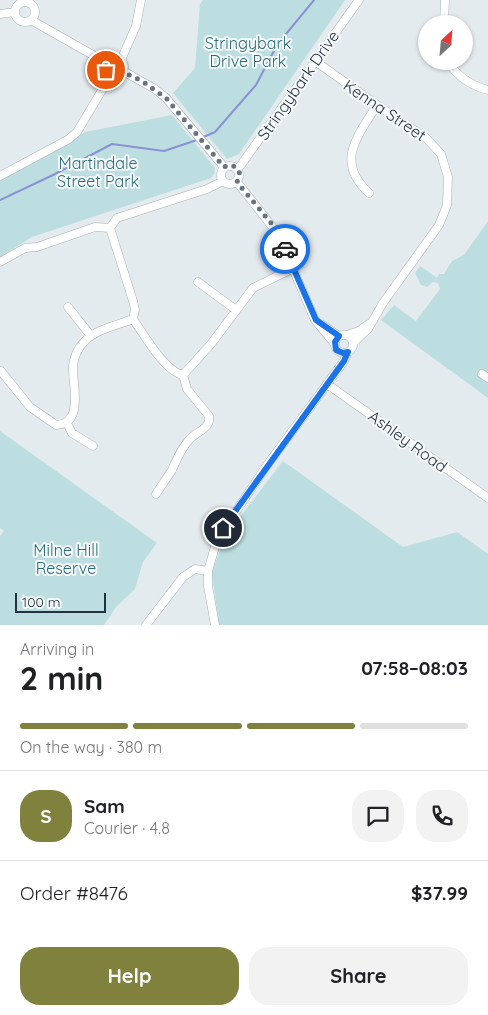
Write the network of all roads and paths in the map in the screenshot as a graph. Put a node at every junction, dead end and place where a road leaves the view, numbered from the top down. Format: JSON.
{"nodes":[{"id":1,"x":141,"y":0,"type":"edge"},
{"id":2,"x":359,"y":0,"type":"edge"},
{"id":3,"x":445,"y":0,"type":"edge"},
{"id":4,"x":20,"y":1,"type":"edge"},
{"id":5,"x":14,"y":12,"type":"junction"},
{"id":6,"x":0,"y":14,"type":"edge"},
{"id":7,"x":444,"y":15,"type":"edge"},
{"id":8,"x":31,"y":20,"type":"junction"},
{"id":9,"x":120,"y":60,"type":"junction"},
{"id":10,"x":315,"y":61,"type":"junction"},
{"id":11,"x":107,"y":63,"type":"junction"},
{"id":12,"x":456,"y":70,"type":"edge"},
{"id":13,"x":123,"y":72,"type":"junction"},
{"id":14,"x":111,"y":75,"type":"junction"},
{"id":15,"x":488,"y":90,"type":"edge"},
{"id":16,"x":376,"y":106,"type":"junction"},
{"id":17,"x":224,"y":167,"type":"junction"},
{"id":18,"x":238,"y":169,"type":"junction"},
{"id":19,"x":0,"y":176,"type":"edge"},
{"id":20,"x":223,"y":181,"type":"junction"},
{"id":21,"x":237,"y":182,"type":"junction"},
{"id":22,"x":369,"y":193,"type":"dead end"},
{"id":23,"x":110,"y":228,"type":"junction"},
{"id":24,"x":0,"y":262,"type":"edge"},
{"id":25,"x":294,"y":268,"type":"junction"},
{"id":26,"x":198,"y":282,"type":"dead end"},
{"id":27,"x":68,"y":307,"type":"dead end"},
{"id":28,"x":236,"y":310,"type":"junction"},
{"id":29,"x":133,"y":319,"type":"junction"},
{"id":30,"x":316,"y":320,"type":"junction"},
{"id":31,"x":370,"y":323,"type":"junction"},
{"id":32,"x":91,"y":336,"type":"junction"},
{"id":33,"x":343,"y":336,"type":"junction"},
{"id":34,"x":353,"y":343,"type":"junction"},
{"id":35,"x":337,"y":348,"type":"junction"},
{"id":36,"x":348,"y":352,"type":"junction"},
{"id":37,"x":338,"y":368,"type":"junction"},
{"id":38,"x":1,"y":371,"type":"dead end"},
{"id":39,"x":183,"y":375,"type":"junction"},
{"id":40,"x":327,"y":384,"type":"junction"},
{"id":41,"x":67,"y":423,"type":"junction"},
{"id":42,"x":93,"y":446,"type":"dead end"},
{"id":43,"x":156,"y":494,"type":"dead end"},
{"id":44,"x":488,"y":498,"type":"edge"},
{"id":45,"x":208,"y":571,"type":"junction"},
{"id":46,"x":146,"y":625,"type":"edge"},
{"id":47,"x":215,"y":625,"type":"edge"}],
"edges":[{"from":1,"to":9,"type":"street"},
{"from":2,"to":10,"type":"street","name":"Stringybark Drive"},
{"from":3,"to":7,"type":"street"},
{"from":4,"to":5,"type":"street"},
{"from":4,"to":8,"type":"street"},
{"from":5,"to":6,"type":"street"},
{"from":5,"to":8,"type":"street"},
{"from":8,"to":11,"type":"street"},
{"from":9,"to":11,"type":"street"},
{"from":9,"to":13,"type":"street"},
{"from":10,"to":16,"type":"street","name":"Kenna Street"},
{"from":10,"to":18,"type":"street","name":"Stringybark Drive"},
{"from":11,"to":14,"type":"street"},
{"from":12,"to":15,"type":"street"},
{"from":13,"to":14,"type":"street"},
{"from":13,"to":17,"type":"street"},
{"from":14,"to":19,"type":"street"},
{"from":16,"to":22,"type":"street"},
{"from":16,"to":31,"type":"street","name":"Kenna Street"},
{"from":17,"to":18,"type":"street"},
{"from":17,"to":20,"type":"street"},
{"from":18,"to":21,"type":"street"},
{"from":20,"to":21,"type":"street"},
{"from":20,"to":23,"type":"street"},
{"from":21,"to":25,"type":"street"},
{"from":23,"to":24,"type":"street"},
{"from":23,"to":29,"type":"street"},
{"from":25,"to":28,"type":"street"},
{"from":25,"to":30,"type":"street"},
{"from":26,"to":28,"type":"street"},
{"from":27,"to":32,"type":"street"},
{"from":28,"to":39,"type":"street"},
{"from":29,"to":32,"type":"street"},
{"from":29,"to":39,"type":"street"},
{"from":30,"to":33,"type":"street"},
{"from":30,"to":35,"type":"street"},
{"from":31,"to":33,"type":"street","name":"Kenna Street"},
{"from":31,"to":34,"type":"street","name":"Kenna Street"},
{"from":32,"to":41,"type":"street"},
{"from":33,"to":34,"type":"street"},
{"from":33,"to":35,"type":"street"},
{"from":34,"to":36,"type":"street","name":"Kenna Street"},
{"from":35,"to":36,"type":"street"},
{"from":35,"to":37,"type":"street"},
{"from":36,"to":37,"type":"street","name":"Kenna Street"},
{"from":37,"to":40,"type":"street","name":"Kenna Street"},
{"from":38,"to":41,"type":"street"},
{"from":39,"to":43,"type":"street"},
{"from":40,"to":44,"type":"street","name":"Ashley Road"},
{"from":40,"to":45,"type":"street","name":"Kenna Street"},
{"from":41,"to":42,"type":"street"},
{"from":45,"to":46,"type":"street"},
{"from":45,"to":47,"type":"street","name":"Kenna Street"}]}
